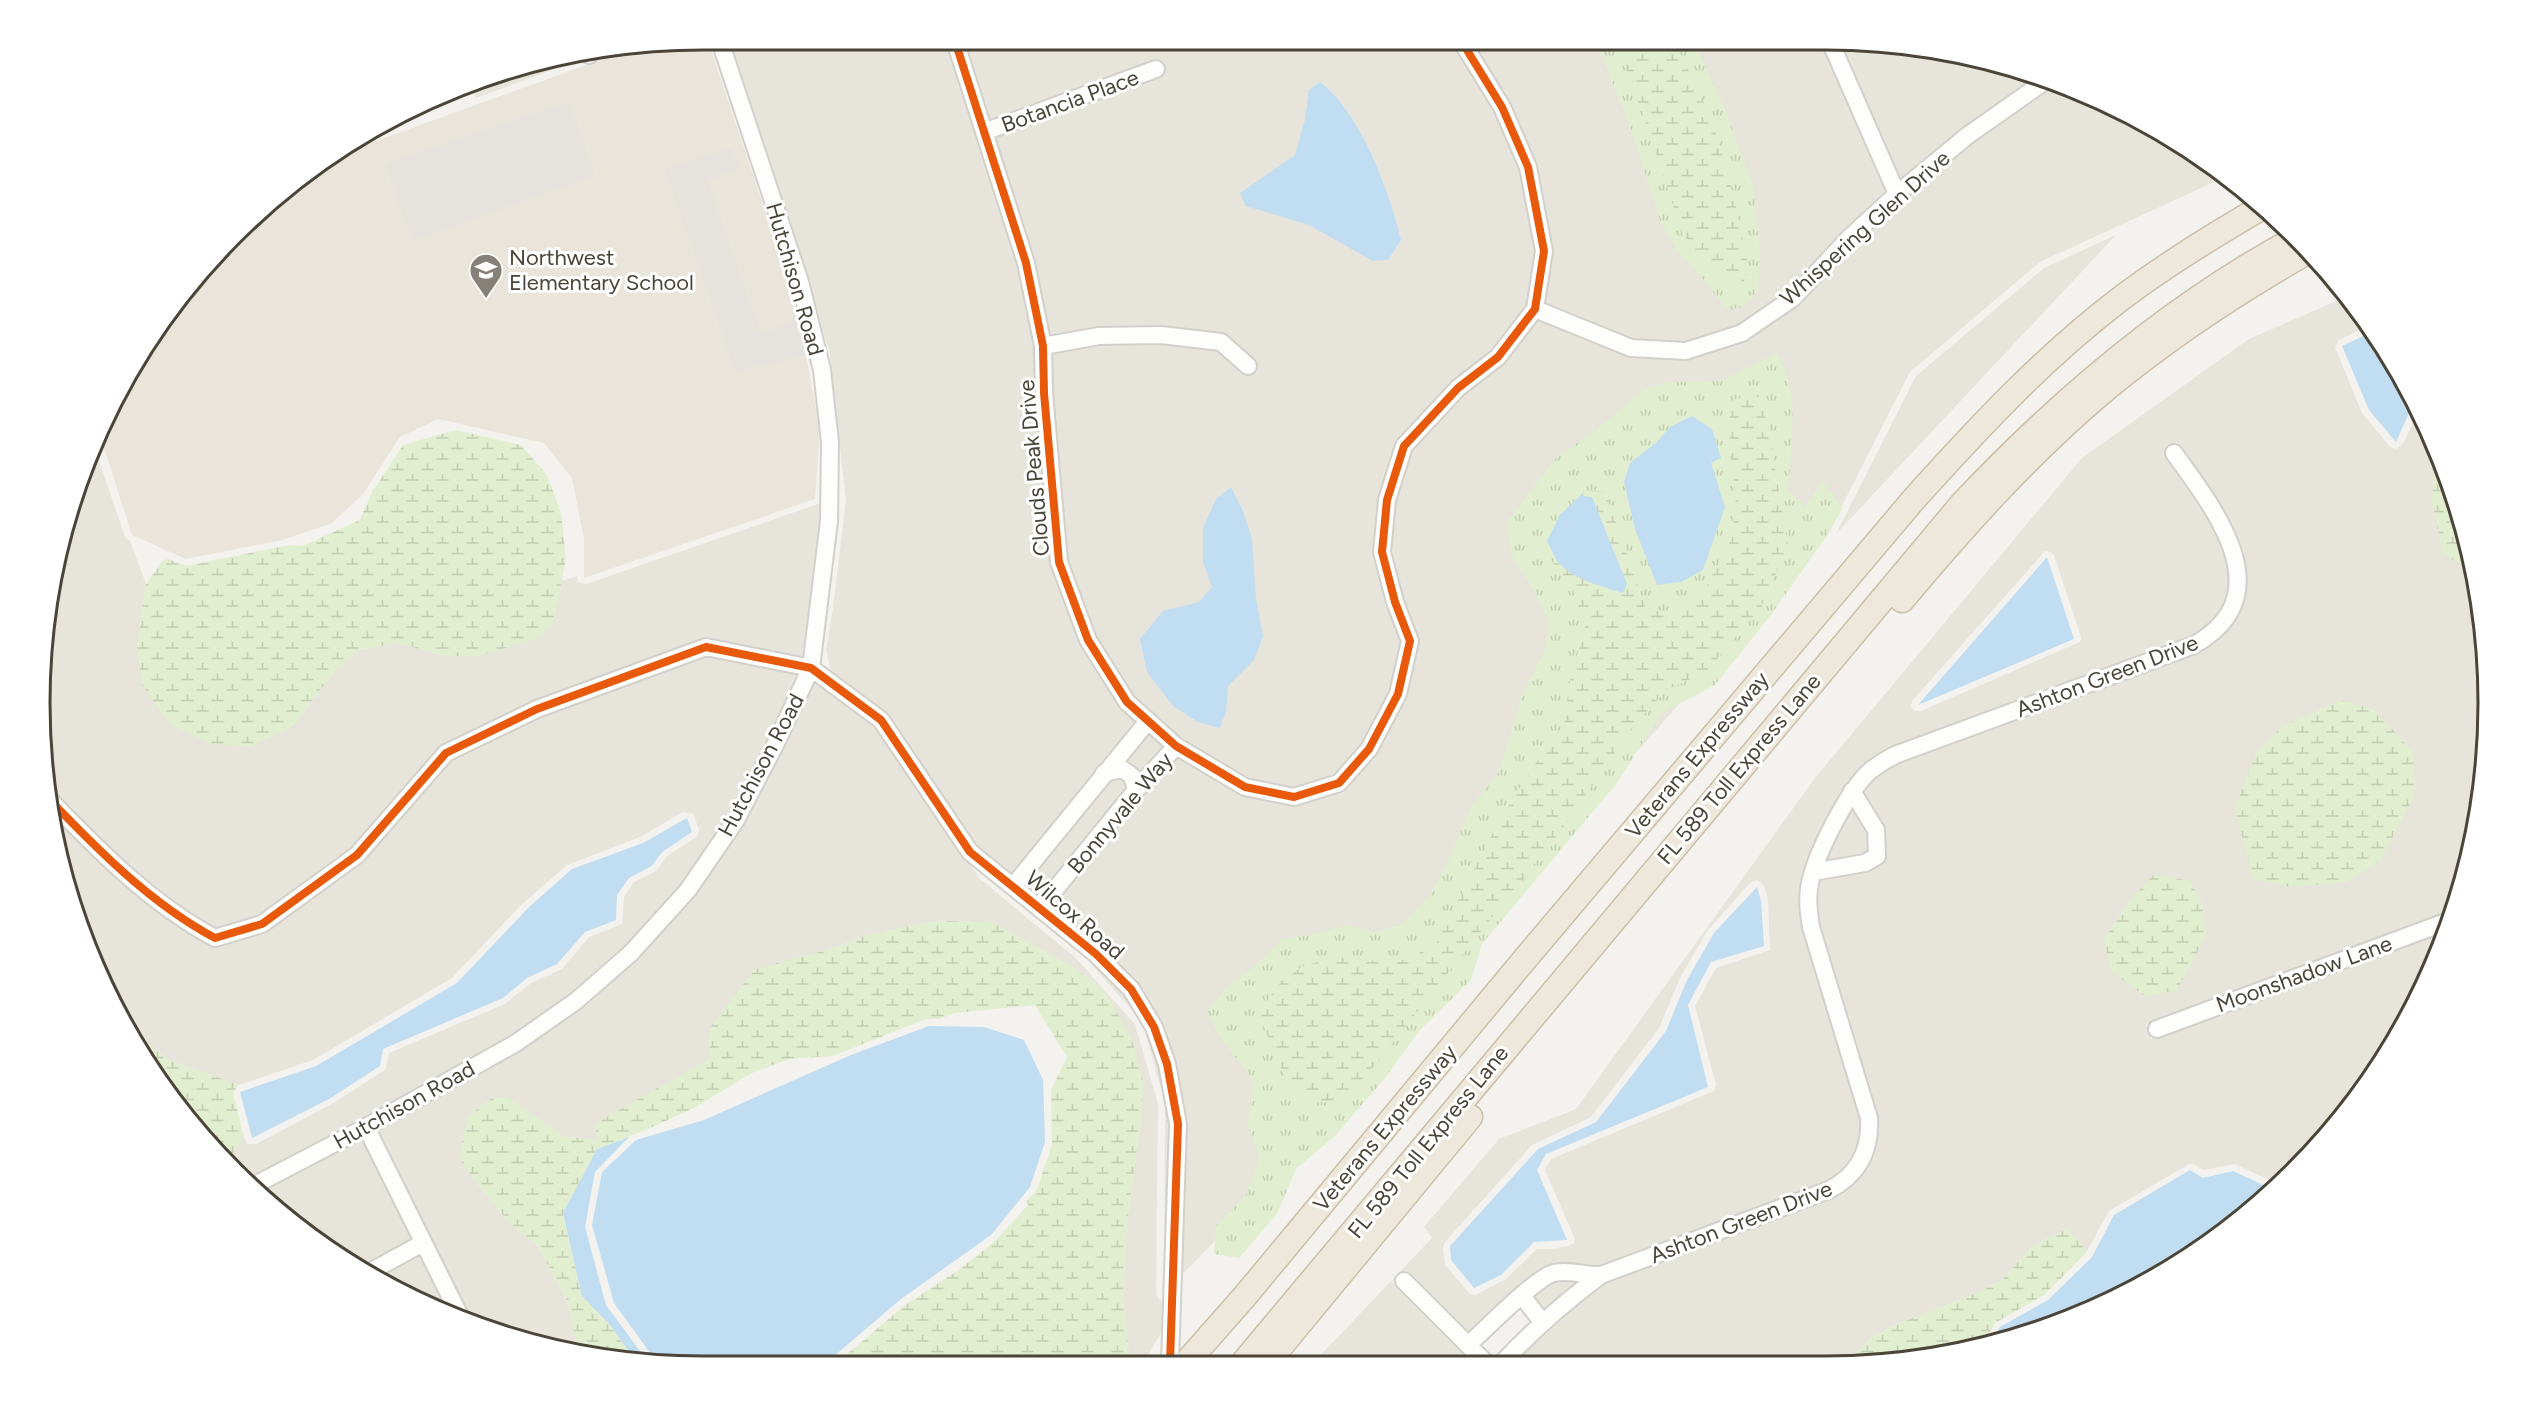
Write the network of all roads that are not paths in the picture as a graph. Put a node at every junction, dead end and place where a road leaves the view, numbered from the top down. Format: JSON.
{"nodes":[{"id":1,"x":723,"y":50,"type":"edge"},
{"id":2,"x":958,"y":50,"type":"edge"},
{"id":3,"x":1467,"y":50,"type":"edge"},
{"id":4,"x":1834,"y":50,"type":"edge"},
{"id":5,"x":1156,"y":69,"type":"dead end"},
{"id":6,"x":2038,"y":86,"type":"edge"},
{"id":7,"x":984,"y":132,"type":"junction"},
{"id":8,"x":1897,"y":194,"type":"junction"},
{"id":9,"x":2255,"y":212,"type":"edge"},
{"id":10,"x":2288,"y":243,"type":"edge"},
{"id":11,"x":2300,"y":256,"type":"edge"},
{"id":12,"x":1535,"y":309,"type":"junction"},
{"id":13,"x":1043,"y":346,"type":"junction"},
{"id":14,"x":1248,"y":366,"type":"dead end"},
{"id":15,"x":2174,"y":453,"type":"dead end"},
{"id":16,"x":811,"y":668,"type":"junction"},
{"id":17,"x":1148,"y":721,"type":"junction"},
{"id":18,"x":1176,"y":746,"type":"junction"},
{"id":19,"x":1104,"y":773,"type":"junction"},
{"id":20,"x":1136,"y":790,"type":"junction"},
{"id":21,"x":1852,"y":791,"type":"junction"},
{"id":22,"x":58,"y":809,"type":"edge"},
{"id":23,"x":1813,"y":872,"type":"junction"},
{"id":24,"x":1014,"y":885,"type":"junction"},
{"id":25,"x":1040,"y":908,"type":"junction"},
{"id":26,"x":2438,"y":925,"type":"edge"},
{"id":27,"x":2157,"y":1029,"type":"dead end"},
{"id":28,"x":366,"y":1127,"type":"junction"},
{"id":29,"x":261,"y":1183,"type":"edge"},
{"id":30,"x":423,"y":1243,"type":"junction"},
{"id":31,"x":377,"y":1268,"type":"edge"},
{"id":32,"x":1601,"y":1275,"type":"junction"},
{"id":33,"x":1404,"y":1281,"type":"dead end"},
{"id":34,"x":1522,"y":1296,"type":"junction"},
{"id":35,"x":455,"y":1307,"type":"edge"},
{"id":36,"x":1543,"y":1323,"type":"junction"},
{"id":37,"x":1468,"y":1345,"type":"junction"},
{"id":38,"x":1170,"y":1356,"type":"edge"},
{"id":39,"x":1192,"y":1356,"type":"edge"},
{"id":40,"x":1250,"y":1356,"type":"edge"},
{"id":41,"x":1273,"y":1356,"type":"edge"},
{"id":42,"x":1479,"y":1356,"type":"edge"},
{"id":43,"x":1509,"y":1356,"type":"edge"}],
"edges":[{"from":1,"to":16,"type":"street","name":"Hutchison Road"},
{"from":2,"to":7,"type":"street","name":"Clouds Peak Drive"},
{"from":3,"to":12,"type":"street","name":"Clouds Peak Drive"},
{"from":4,"to":8,"type":"street"},
{"from":5,"to":7,"type":"street","name":"Botancia Place"},
{"from":6,"to":8,"type":"street","name":"Whispering Glen Drive"},
{"from":7,"to":13,"type":"street","name":"Clouds Peak Drive"},
{"from":8,"to":12,"type":"street","name":"Whispering Glen Drive"},
{"from":9,"to":39,"type":"highway","name":"Veterans Expressway"},
{"from":10,"to":40,"type":"highway","name":"FL 589 Toll Express Lane"},
{"from":11,"to":41,"type":"highway"},
{"from":12,"to":18,"type":"street","name":"Clouds Peak Drive"},
{"from":13,"to":14,"type":"street"},
{"from":13,"to":17,"type":"street","name":"Clouds Peak Drive"},
{"from":15,"to":21,"type":"street","name":"Ashton Green Drive"},
{"from":16,"to":22,"type":"street"},
{"from":16,"to":24,"type":"street","name":"Wilcox Road"},
{"from":16,"to":28,"type":"street","name":"Hutchison Road"},
{"from":17,"to":18,"type":"street","name":"Clouds Peak Drive"},
{"from":17,"to":19,"type":"street","name":"Bonnyvale Way"},
{"from":18,"to":20,"type":"street","name":"Bonnyvale Way"},
{"from":19,"to":20,"type":"street"},
{"from":19,"to":24,"type":"street","name":"Bonnyvale Way"},
{"from":20,"to":25,"type":"street","name":"Bonnyvale Way"},
{"from":21,"to":23,"type":"street","name":"Ashton Green Drive"},
{"from":21,"to":23,"type":"street"},
{"from":23,"to":32,"type":"street","name":"Ashton Green Drive"},
{"from":24,"to":25,"type":"street","name":"Wilcox Road"},
{"from":25,"to":38,"type":"street","name":"Wilcox Road"},
{"from":26,"to":27,"type":"street","name":"Moonshadow Lane"},
{"from":28,"to":29,"type":"street","name":"Hutchison Road"},
{"from":28,"to":30,"type":"street"},
{"from":30,"to":31,"type":"street"},
{"from":30,"to":35,"type":"street"},
{"from":32,"to":34,"type":"street","name":"Ashton Green Drive"},
{"from":32,"to":36,"type":"street","name":"Ashton Green Drive"},
{"from":33,"to":37,"type":"street"},
{"from":34,"to":36,"type":"street"},
{"from":34,"to":37,"type":"street","name":"Ashton Green Drive"},
{"from":36,"to":43,"type":"street","name":"Ashton Green Drive"},
{"from":37,"to":42,"type":"street"}]}
